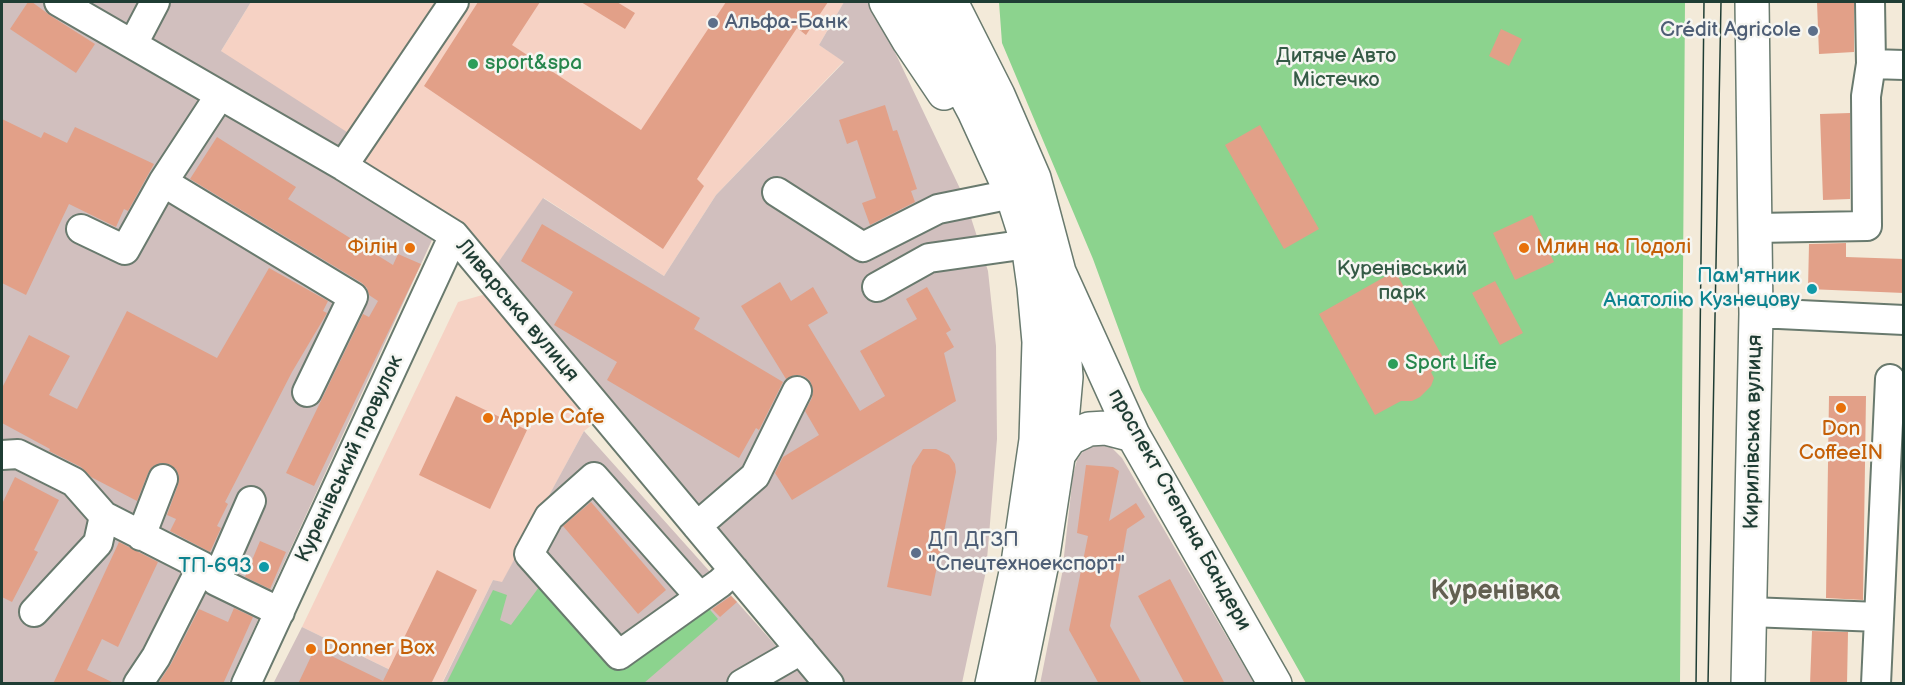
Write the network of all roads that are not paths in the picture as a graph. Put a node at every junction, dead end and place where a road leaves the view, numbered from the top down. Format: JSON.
{"nodes":[{"id":1,"x":59,"y":2,"type":"edge"},
{"id":2,"x":155,"y":2,"type":"edge"},
{"id":3,"x":454,"y":2,"type":"edge"},
{"id":4,"x":886,"y":2,"type":"edge"},
{"id":5,"x":916,"y":2,"type":"edge"},
{"id":6,"x":951,"y":2,"type":"edge"},
{"id":7,"x":1752,"y":2,"type":"edge"},
{"id":8,"x":1870,"y":2,"type":"edge"},
{"id":9,"x":132,"y":44,"type":"junction"},
{"id":10,"x":1871,"y":64,"type":"junction"},
{"id":11,"x":1904,"y":65,"type":"edge"},
{"id":12,"x":220,"y":95,"type":"junction"},
{"id":13,"x":343,"y":166,"type":"junction"},
{"id":14,"x":163,"y":182,"type":"junction"},
{"id":15,"x":777,"y":192,"type":"dead end"},
{"id":16,"x":1012,"y":195,"type":"junction"},
{"id":17,"x":1756,"y":228,"type":"junction"},
{"id":18,"x":81,"y":230,"type":"dead end"},
{"id":19,"x":454,"y":235,"type":"junction"},
{"id":20,"x":1028,"y":244,"type":"junction"},
{"id":21,"x":1059,"y":272,"type":"junction"},
{"id":22,"x":877,"y":288,"type":"dead end"},
{"id":23,"x":1756,"y":314,"type":"junction"},
{"id":24,"x":1904,"y":320,"type":"edge"},
{"id":25,"x":1890,"y":379,"type":"dead end"},
{"id":26,"x":797,"y":391,"type":"dead end"},
{"id":27,"x":308,"y":392,"type":"dead end"},
{"id":28,"x":1133,"y":435,"type":"junction"},
{"id":29,"x":1059,"y":454,"type":"junction"},
{"id":30,"x":2,"y":455,"type":"edge"},
{"id":31,"x":163,"y":479,"type":"dead end"},
{"id":32,"x":251,"y":501,"type":"dead end"},
{"id":33,"x":104,"y":516,"type":"junction"},
{"id":34,"x":697,"y":526,"type":"junction"},
{"id":35,"x":141,"y":536,"type":"junction"},
{"id":36,"x":734,"y":570,"type":"junction"},
{"id":37,"x":209,"y":574,"type":"junction"},
{"id":38,"x":700,"y":597,"type":"junction"},
{"id":39,"x":34,"y":612,"type":"dead end"},
{"id":40,"x":280,"y":612,"type":"junction"},
{"id":41,"x":1750,"y":612,"type":"junction"},
{"id":42,"x":1879,"y":616,"type":"junction"},
{"id":43,"x":801,"y":650,"type":"junction"},
{"id":44,"x":138,"y":684,"type":"edge"},
{"id":45,"x":246,"y":684,"type":"edge"},
{"id":46,"x":742,"y":684,"type":"edge"},
{"id":47,"x":829,"y":684,"type":"edge"},
{"id":48,"x":992,"y":684,"type":"edge"},
{"id":49,"x":1017,"y":684,"type":"edge"},
{"id":50,"x":1275,"y":684,"type":"edge"},
{"id":51,"x":1748,"y":684,"type":"edge"},
{"id":52,"x":1876,"y":684,"type":"edge"}],
"edges":[{"from":1,"to":9,"type":"street","name":"Ливарська вулиця"},
{"from":2,"to":9,"type":"street"},
{"from":3,"to":13,"type":"street"},
{"from":4,"to":16,"type":"main road"},
{"from":5,"to":16,"type":"main road"},
{"from":6,"to":21,"type":"main road","name":"проспект Степана Бандери"},
{"from":7,"to":17,"type":"main road","name":"Кирилівська вулиця"},
{"from":8,"to":10,"type":"street"},
{"from":9,"to":12,"type":"street","name":"Ливарська вулиця"},
{"from":10,"to":11,"type":"street"},
{"from":10,"to":17,"type":"street"},
{"from":12,"to":13,"type":"street","name":"Ливарська вулиця"},
{"from":12,"to":14,"type":"street"},
{"from":13,"to":19,"type":"street","name":"Ливарська вулиця"},
{"from":14,"to":18,"type":"street"},
{"from":14,"to":27,"type":"street"},
{"from":15,"to":16,"type":"street"},
{"from":16,"to":20,"type":"main road"},
{"from":17,"to":23,"type":"main road","name":"Кирилівська вулиця"},
{"from":19,"to":34,"type":"street","name":"Ливарська вулиця"},
{"from":19,"to":40,"type":"street","name":"Куренівський провулок"},
{"from":20,"to":22,"type":"street"},
{"from":20,"to":48,"type":"main road"},
{"from":21,"to":28,"type":"main road","name":"проспект Степана Бандери"},
{"from":21,"to":29,"type":"main road"},
{"from":23,"to":24,"type":"street"},
{"from":23,"to":41,"type":"main road","name":"Кирилівська вулиця"},
{"from":25,"to":42,"type":"street"},
{"from":26,"to":34,"type":"street"},
{"from":28,"to":29,"type":"main road"},
{"from":28,"to":50,"type":"main road","name":"проспект Степана Бандери"},
{"from":29,"to":49,"type":"main road"},
{"from":30,"to":33,"type":"street"},
{"from":31,"to":35,"type":"street"},
{"from":32,"to":37,"type":"street"},
{"from":33,"to":35,"type":"street"},
{"from":33,"to":39,"type":"street"},
{"from":34,"to":36,"type":"street","name":"Ливарська вулиця"},
{"from":35,"to":37,"type":"street"},
{"from":36,"to":38,"type":"street"},
{"from":36,"to":43,"type":"street","name":"Ливарська вулиця"},
{"from":37,"to":40,"type":"street"},
{"from":37,"to":44,"type":"street"},
{"from":38,"to":38,"type":"street"},
{"from":40,"to":45,"type":"street","name":"Куренівський провулок"},
{"from":41,"to":42,"type":"street"},
{"from":41,"to":51,"type":"main road","name":"Кирилівська вулиця"},
{"from":42,"to":52,"type":"street"},
{"from":43,"to":46,"type":"street"},
{"from":43,"to":47,"type":"street","name":"Ливарська вулиця"}]}
